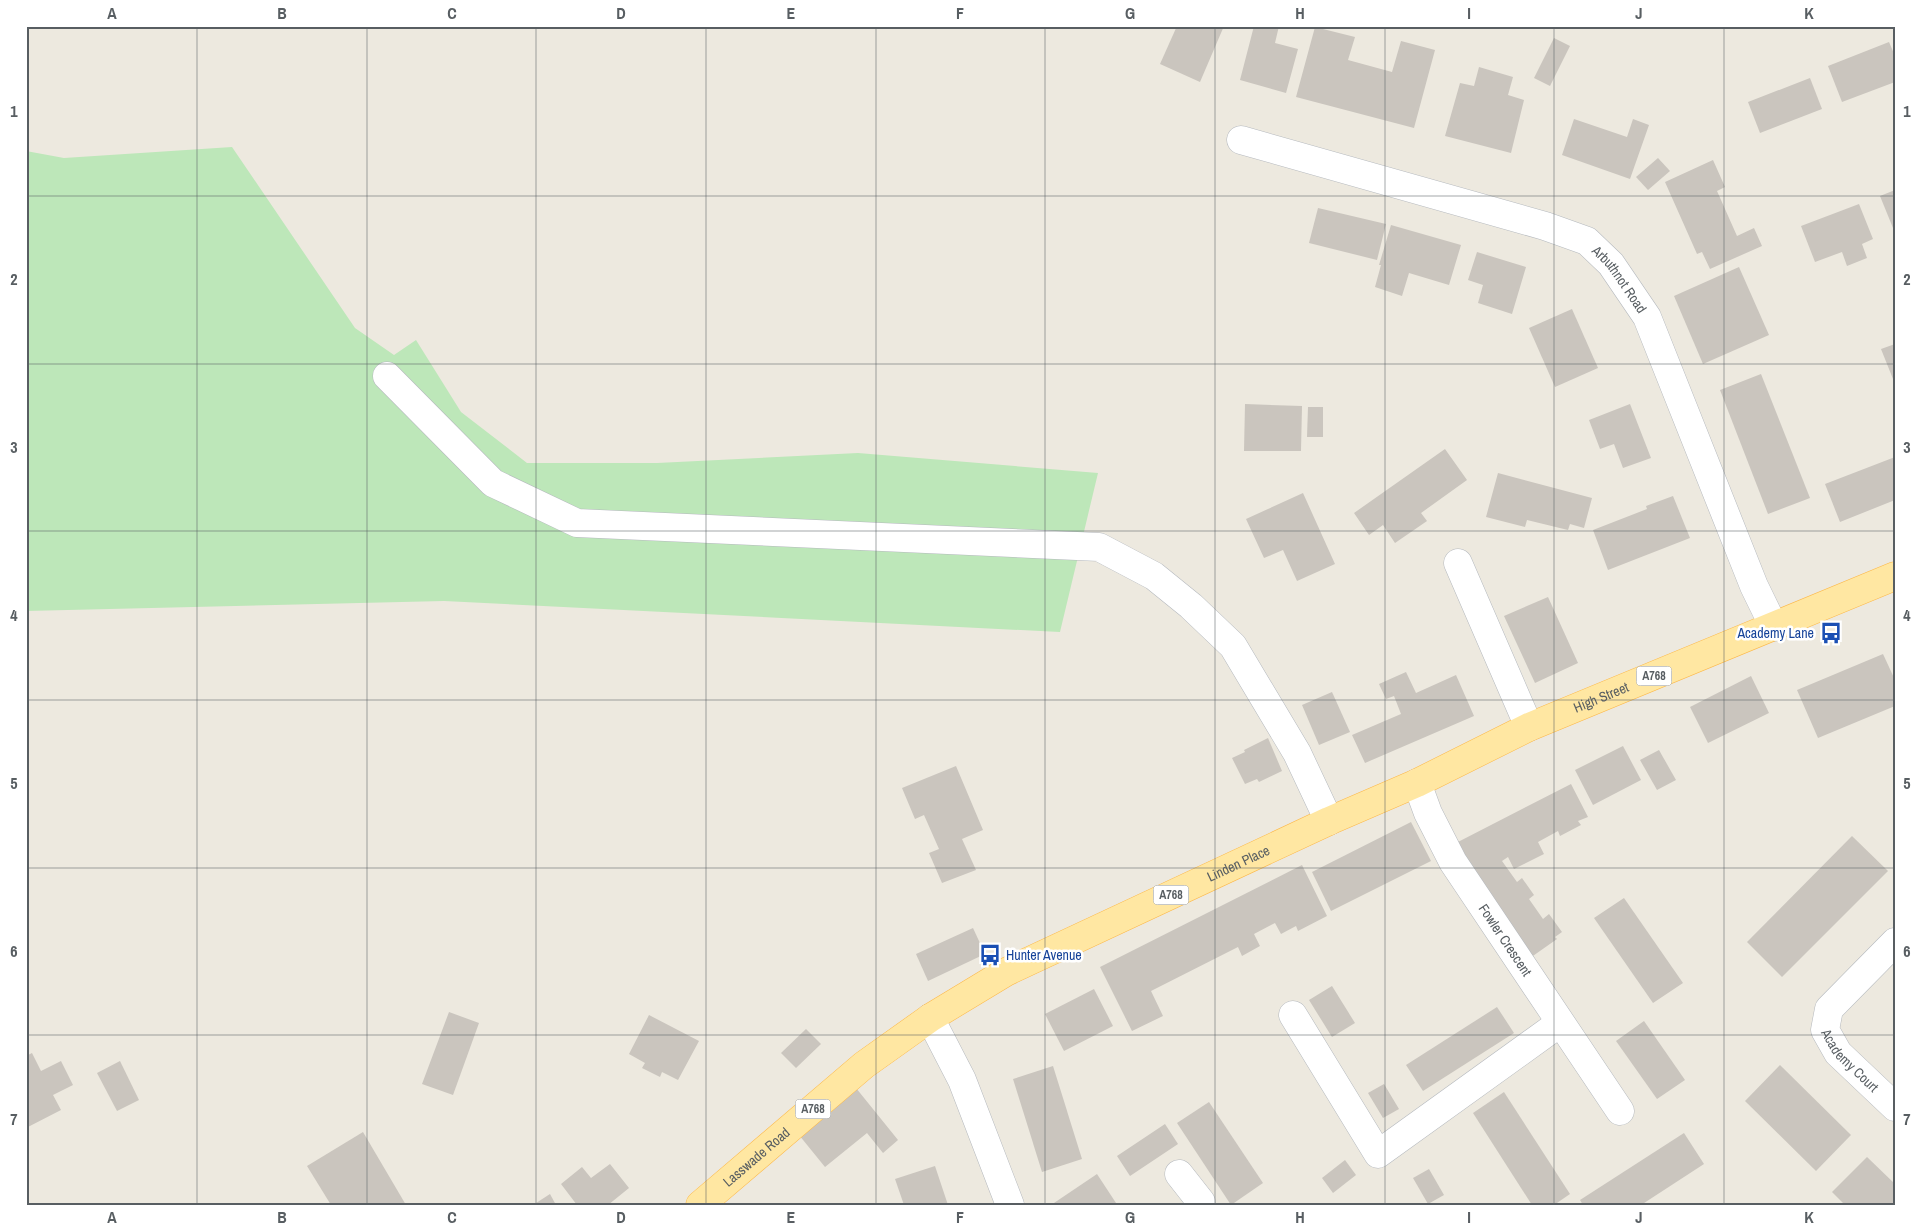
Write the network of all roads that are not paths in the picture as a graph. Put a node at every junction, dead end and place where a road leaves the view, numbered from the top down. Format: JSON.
{"nodes":[{"id":1,"x":1241,"y":140,"type":"dead end"},
{"id":2,"x":387,"y":376,"type":"dead end"},
{"id":3,"x":1458,"y":563,"type":"dead end"},
{"id":4,"x":1895,"y":576,"type":"edge"},
{"id":5,"x":1774,"y":627,"type":"junction"},
{"id":6,"x":1529,"y":727,"type":"junction"},
{"id":7,"x":1417,"y":783,"type":"junction"},
{"id":8,"x":1329,"y":821,"type":"junction"},
{"id":9,"x":1895,"y":942,"type":"edge"},
{"id":10,"x":1292,"y":1015,"type":"dead end"},
{"id":11,"x":930,"y":1018,"type":"junction"},
{"id":12,"x":1560,"y":1023,"type":"junction"},
{"id":13,"x":1605,"y":1101,"type":"dead end"},
{"id":14,"x":1895,"y":1107,"type":"edge"},
{"id":15,"x":1179,"y":1174,"type":"dead end"},
{"id":16,"x":700,"y":1205,"type":"edge"},
{"id":17,"x":1010,"y":1205,"type":"edge"},
{"id":18,"x":1198,"y":1205,"type":"edge"}],
"edges":[{"from":1,"to":5,"type":"street","name":"Arbuthnot Road"},
{"from":2,"to":8,"type":"street"},
{"from":3,"to":6,"type":"street"},
{"from":4,"to":5,"type":"main road","name":"High Street","number":"A768"},
{"from":5,"to":6,"type":"main road","name":"High Street","number":"A768"},
{"from":6,"to":7,"type":"main road","name":"High Street","number":"A768"},
{"from":7,"to":8,"type":"main road","name":"Linden Place","number":"A768"},
{"from":7,"to":12,"type":"street","name":"Fowler Crescent"},
{"from":8,"to":11,"type":"main road","name":"Linden Place","number":"A768"},
{"from":9,"to":14,"type":"street","name":"Academy Court"},
{"from":10,"to":12,"type":"street"},
{"from":11,"to":16,"type":"main road","name":"Lasswade Road","number":"A768"},
{"from":11,"to":17,"type":"street"},
{"from":12,"to":13,"type":"street","name":"Fowler Crescent"},
{"from":15,"to":18,"type":"street"}]}
